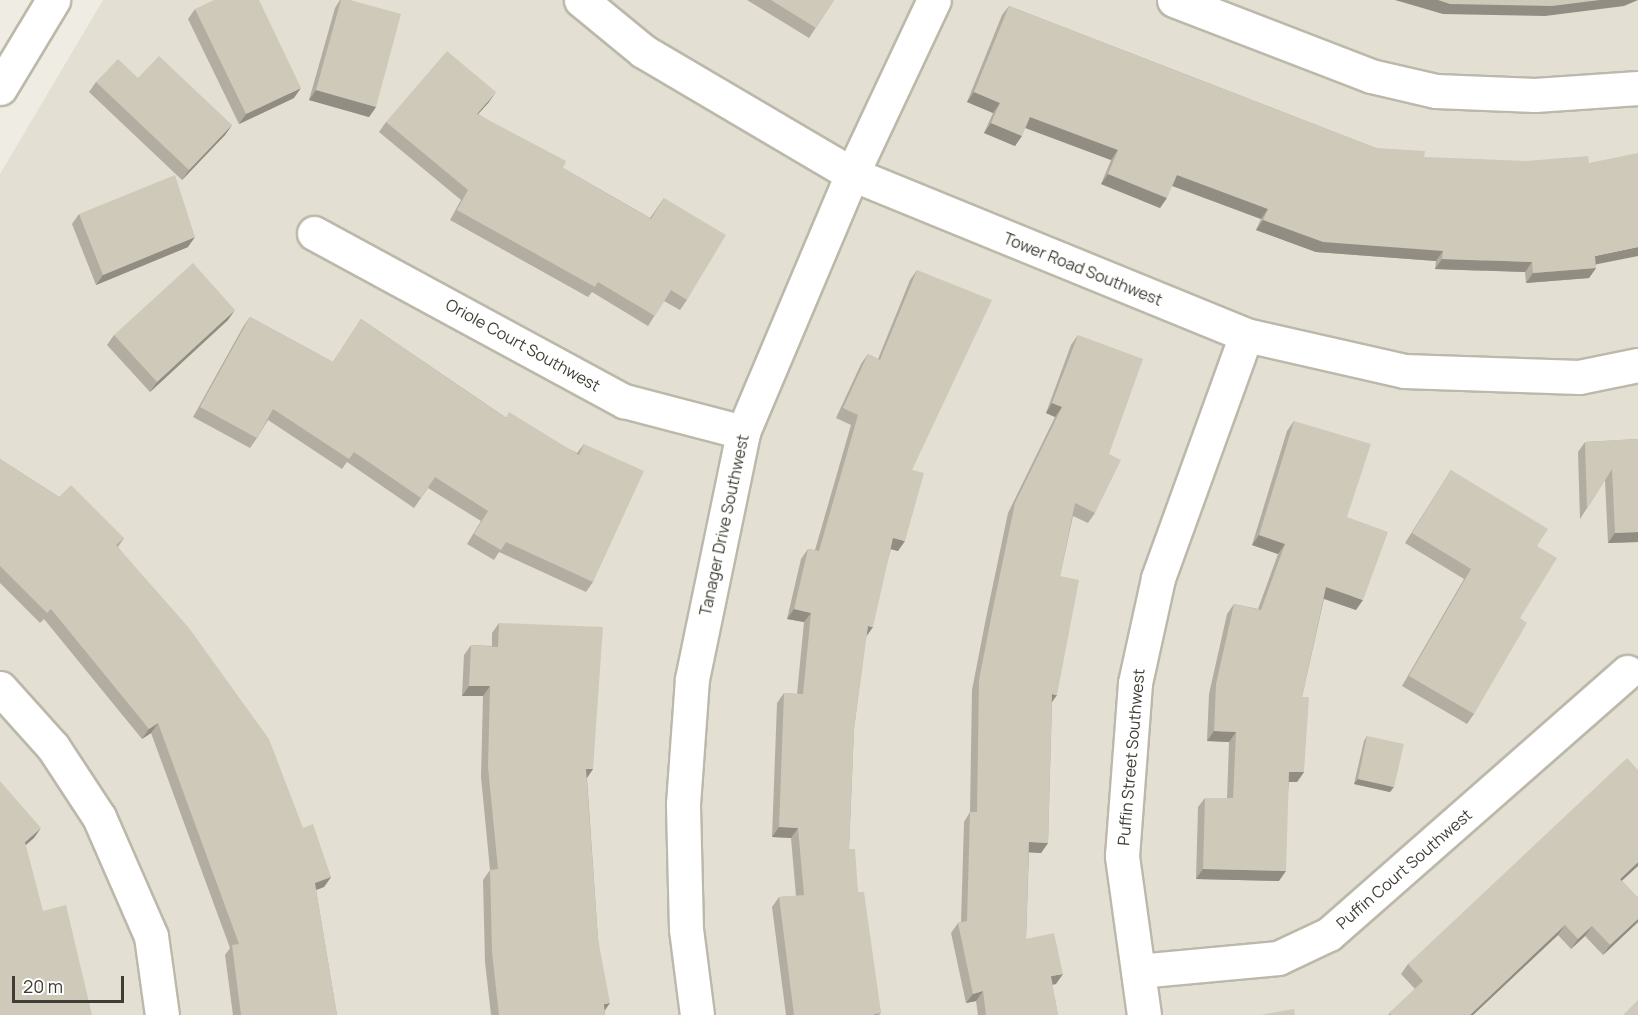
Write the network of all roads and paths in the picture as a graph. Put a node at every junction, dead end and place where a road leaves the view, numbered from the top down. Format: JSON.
{"nodes":[{"id":1,"x":53,"y":0,"type":"edge"},
{"id":2,"x":581,"y":0,"type":"edge"},
{"id":3,"x":934,"y":0,"type":"edge"},
{"id":4,"x":1174,"y":0,"type":"edge"},
{"id":5,"x":0,"y":88,"type":"edge"},
{"id":6,"x":1638,"y":88,"type":"edge"},
{"id":7,"x":852,"y":174,"type":"junction"},
{"id":8,"x":314,"y":232,"type":"dead end"},
{"id":9,"x":1246,"y":334,"type":"junction"},
{"id":10,"x":1638,"y":366,"type":"edge"},
{"id":11,"x":742,"y":432,"type":"junction"},
{"id":12,"x":1627,"y":672,"type":"dead end"},
{"id":13,"x":0,"y":688,"type":"edge"},
{"id":14,"x":1138,"y":971,"type":"junction"},
{"id":15,"x":162,"y":1015,"type":"edge"},
{"id":16,"x":697,"y":1015,"type":"edge"},
{"id":17,"x":1144,"y":1015,"type":"edge"}],
"edges":[{"from":1,"to":5,"type":"street"},
{"from":2,"to":7,"type":"street","name":"Tower Road Southwest"},
{"from":3,"to":7,"type":"street","name":"Tanager Drive Southwest"},
{"from":4,"to":6,"type":"street"},
{"from":7,"to":9,"type":"street","name":"Tower Road Southwest"},
{"from":7,"to":11,"type":"street","name":"Tanager Drive Southwest"},
{"from":8,"to":11,"type":"street","name":"Oriole Court Southwest"},
{"from":9,"to":10,"type":"street","name":"Tower Road Southwest"},
{"from":9,"to":14,"type":"street","name":"Puffin Street Southwest"},
{"from":11,"to":16,"type":"street","name":"Tanager Drive Southwest"},
{"from":12,"to":14,"type":"street","name":"Puffin Court Southwest"},
{"from":13,"to":15,"type":"street"},
{"from":14,"to":17,"type":"street","name":"Puffin Street Southwest"}]}
